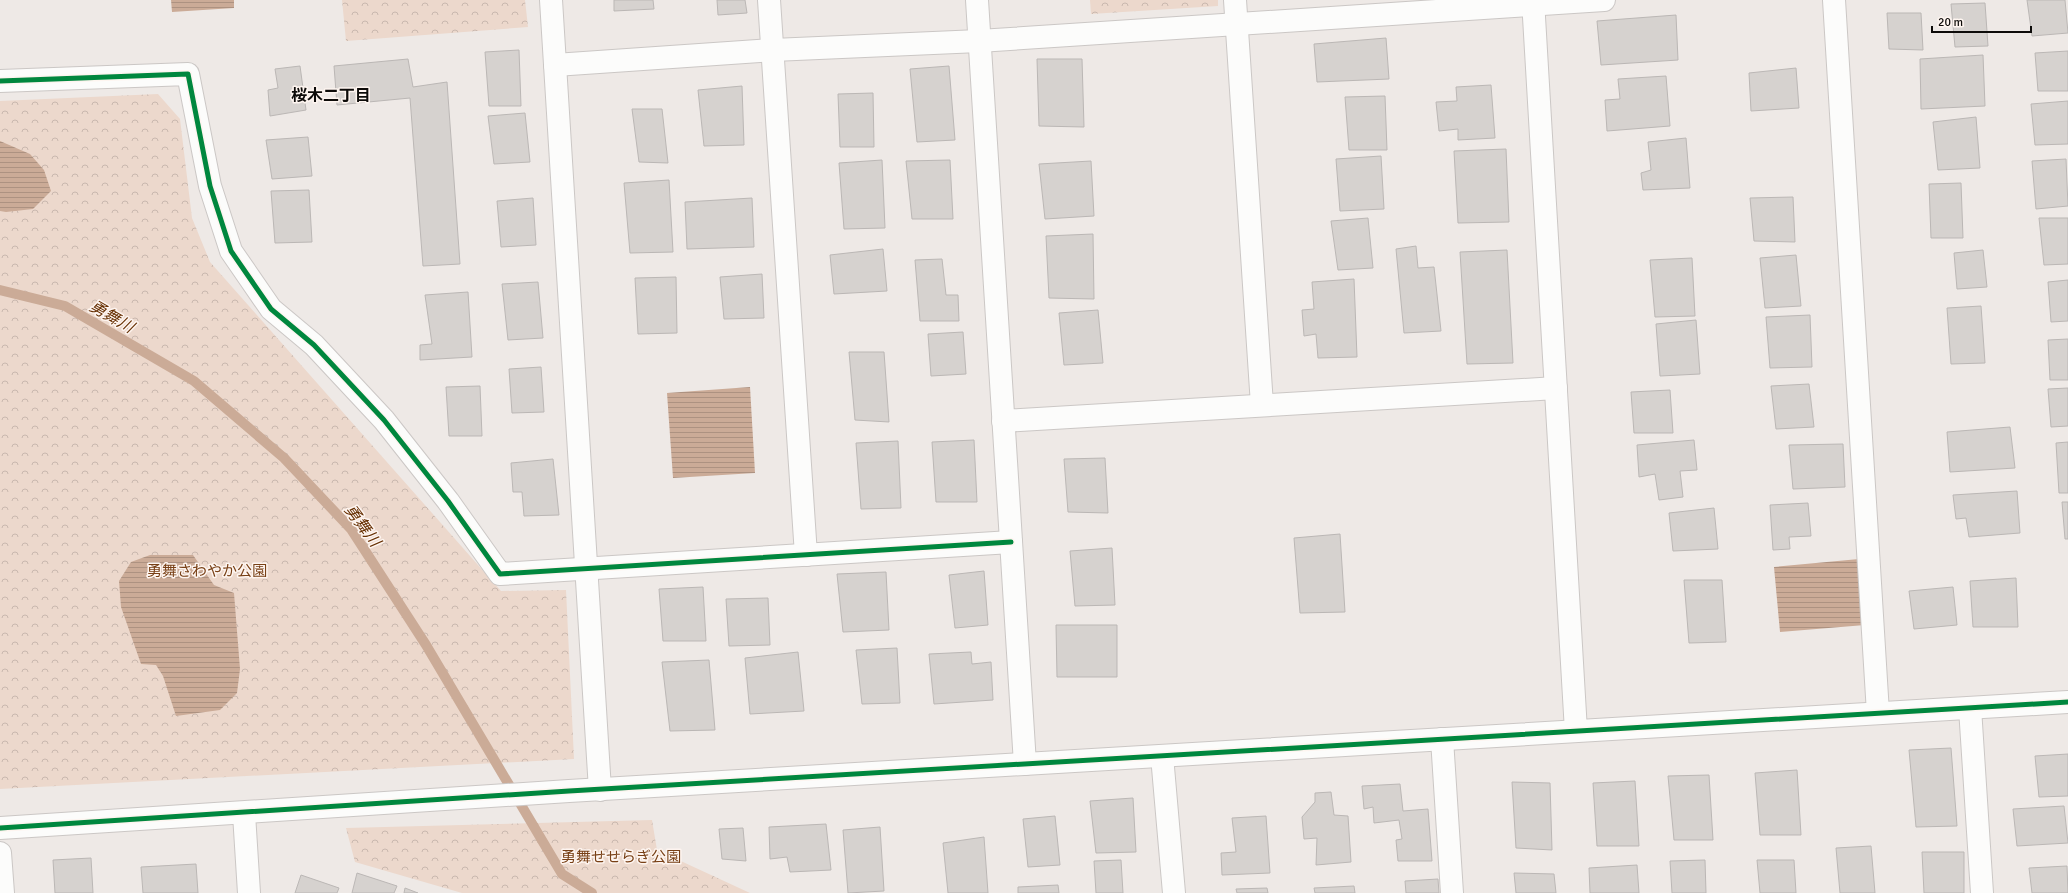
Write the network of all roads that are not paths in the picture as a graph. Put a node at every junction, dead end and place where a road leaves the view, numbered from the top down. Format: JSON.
{"nodes":[{"id":1,"x":551,"y":0,"type":"edge"},
{"id":2,"x":769,"y":0,"type":"edge"},
{"id":3,"x":977,"y":0,"type":"edge"},
{"id":4,"x":1235,"y":0,"type":"edge"},
{"id":5,"x":1604,"y":0,"type":"edge"},
{"id":6,"x":1834,"y":0,"type":"edge"},
{"id":7,"x":1533,"y":2,"type":"edge"},
{"id":8,"x":1236,"y":24,"type":"junction"},
{"id":9,"x":979,"y":41,"type":"junction"},
{"id":10,"x":773,"y":50,"type":"junction"},
{"id":11,"x":555,"y":65,"type":"junction"},
{"id":12,"x":0,"y":80,"type":"edge"},
{"id":13,"x":1556,"y":388,"type":"junction"},
{"id":14,"x":1262,"y":405,"type":"junction"},
{"id":15,"x":1003,"y":421,"type":"junction"},
{"id":16,"x":1011,"y":542,"type":"junction"},
{"id":17,"x":806,"y":555,"type":"junction"},
{"id":18,"x":586,"y":569,"type":"junction"},
{"id":19,"x":2068,"y":702,"type":"edge"},
{"id":20,"x":1970,"y":708,"type":"junction"},
{"id":21,"x":1878,"y":713,"type":"junction"},
{"id":22,"x":1576,"y":731,"type":"junction"},
{"id":23,"x":1442,"y":739,"type":"junction"},
{"id":24,"x":1162,"y":756,"type":"junction"},
{"id":25,"x":1025,"y":764,"type":"junction"},
{"id":26,"x":600,"y":790,"type":"junction"},
{"id":27,"x":244,"y":814,"type":"junction"},
{"id":28,"x":0,"y":828,"type":"edge"},
{"id":29,"x":0,"y":854,"type":"edge"},
{"id":30,"x":2,"y":893,"type":"edge"},
{"id":31,"x":249,"y":893,"type":"edge"},
{"id":32,"x":1174,"y":893,"type":"edge"},
{"id":33,"x":1452,"y":893,"type":"edge"},
{"id":34,"x":1982,"y":893,"type":"edge"}],
"edges":[{"from":1,"to":11,"type":"street"},
{"from":2,"to":10,"type":"street"},
{"from":3,"to":9,"type":"street"},
{"from":4,"to":8,"type":"street"},
{"from":5,"to":7,"type":"street"},
{"from":6,"to":21,"type":"street"},
{"from":7,"to":8,"type":"street"},
{"from":7,"to":13,"type":"street"},
{"from":8,"to":9,"type":"street"},
{"from":8,"to":14,"type":"street"},
{"from":9,"to":10,"type":"street"},
{"from":9,"to":15,"type":"street"},
{"from":10,"to":11,"type":"street"},
{"from":10,"to":17,"type":"street"},
{"from":11,"to":18,"type":"street"},
{"from":12,"to":18,"type":"street"},
{"from":13,"to":14,"type":"street"},
{"from":13,"to":22,"type":"street"},
{"from":14,"to":15,"type":"street"},
{"from":15,"to":16,"type":"street"},
{"from":16,"to":17,"type":"street"},
{"from":16,"to":25,"type":"street"},
{"from":17,"to":18,"type":"street"},
{"from":18,"to":26,"type":"street"},
{"from":19,"to":20,"type":"street"},
{"from":20,"to":21,"type":"street"},
{"from":20,"to":34,"type":"street"},
{"from":21,"to":22,"type":"street"},
{"from":22,"to":23,"type":"street"},
{"from":23,"to":24,"type":"street"},
{"from":23,"to":33,"type":"street"},
{"from":24,"to":25,"type":"street"},
{"from":24,"to":32,"type":"street"},
{"from":25,"to":26,"type":"street"},
{"from":26,"to":27,"type":"street"},
{"from":27,"to":28,"type":"street"},
{"from":27,"to":31,"type":"street"},
{"from":29,"to":30,"type":"street"}]}
